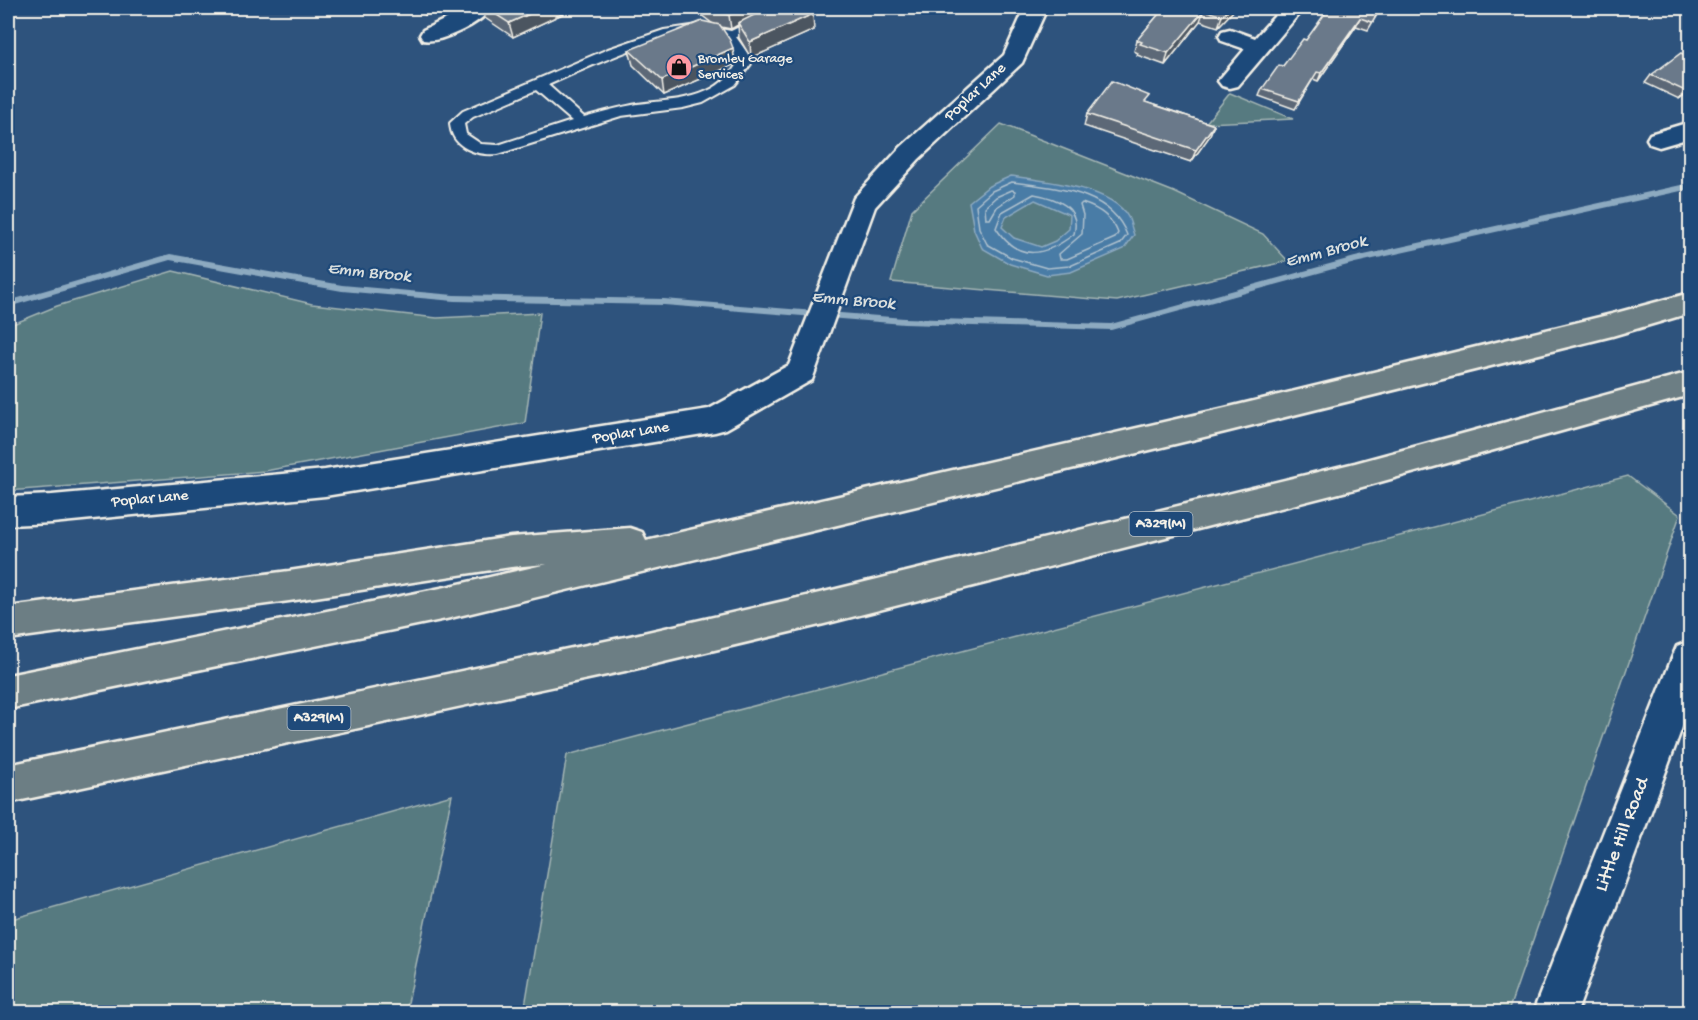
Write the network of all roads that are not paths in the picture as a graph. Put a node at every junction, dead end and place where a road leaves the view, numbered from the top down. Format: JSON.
{"nodes":[{"id":1,"x":481,"y":8,"type":"edge"},
{"id":2,"x":787,"y":8,"type":"edge"},
{"id":3,"x":1036,"y":8,"type":"edge"},
{"id":4,"x":1293,"y":8,"type":"edge"},
{"id":5,"x":431,"y":35,"type":"dead end"},
{"id":6,"x":728,"y":35,"type":"junction"},
{"id":7,"x":1230,"y":36,"type":"dead end"},
{"id":8,"x":1259,"y":47,"type":"junction"},
{"id":9,"x":1230,"y":81,"type":"dead end"},
{"id":10,"x":537,"y":83,"type":"junction"},
{"id":11,"x":582,"y":123,"type":"junction"},
{"id":12,"x":1690,"y":130,"type":"edge"},
{"id":13,"x":1659,"y":139,"type":"dead end"},
{"id":14,"x":1690,"y":303,"type":"edge"},
{"id":15,"x":1690,"y":384,"type":"edge"},
{"id":16,"x":8,"y":511,"type":"edge"},
{"id":17,"x":737,"y":532,"type":"junction"},
{"id":18,"x":8,"y":623,"type":"edge"},
{"id":19,"x":1690,"y":658,"type":"edge"},
{"id":20,"x":8,"y":692,"type":"edge"},
{"id":21,"x":8,"y":784,"type":"edge"},
{"id":22,"x":1554,"y":1012,"type":"edge"}],
"edges":[{"from":1,"to":5,"type":"street"},
{"from":2,"to":6,"type":"lane"},
{"from":3,"to":16,"type":"street","name":"Poplar Lane"},
{"from":4,"to":8,"type":"street"},
{"from":6,"to":10,"type":"lane"},
{"from":6,"to":11,"type":"lane"},
{"from":7,"to":8,"type":"street"},
{"from":8,"to":9,"type":"street"},
{"from":10,"to":11,"type":"lane"},
{"from":10,"to":11,"type":"lane"},
{"from":12,"to":13,"type":"street"},
{"from":14,"to":17,"type":"highway"},
{"from":15,"to":21,"type":"highway","number":"A329(M)"},
{"from":17,"to":18,"type":"highway"},
{"from":17,"to":20,"type":"highway"},
{"from":19,"to":22,"type":"street","name":"Little Hill Road"}]}
